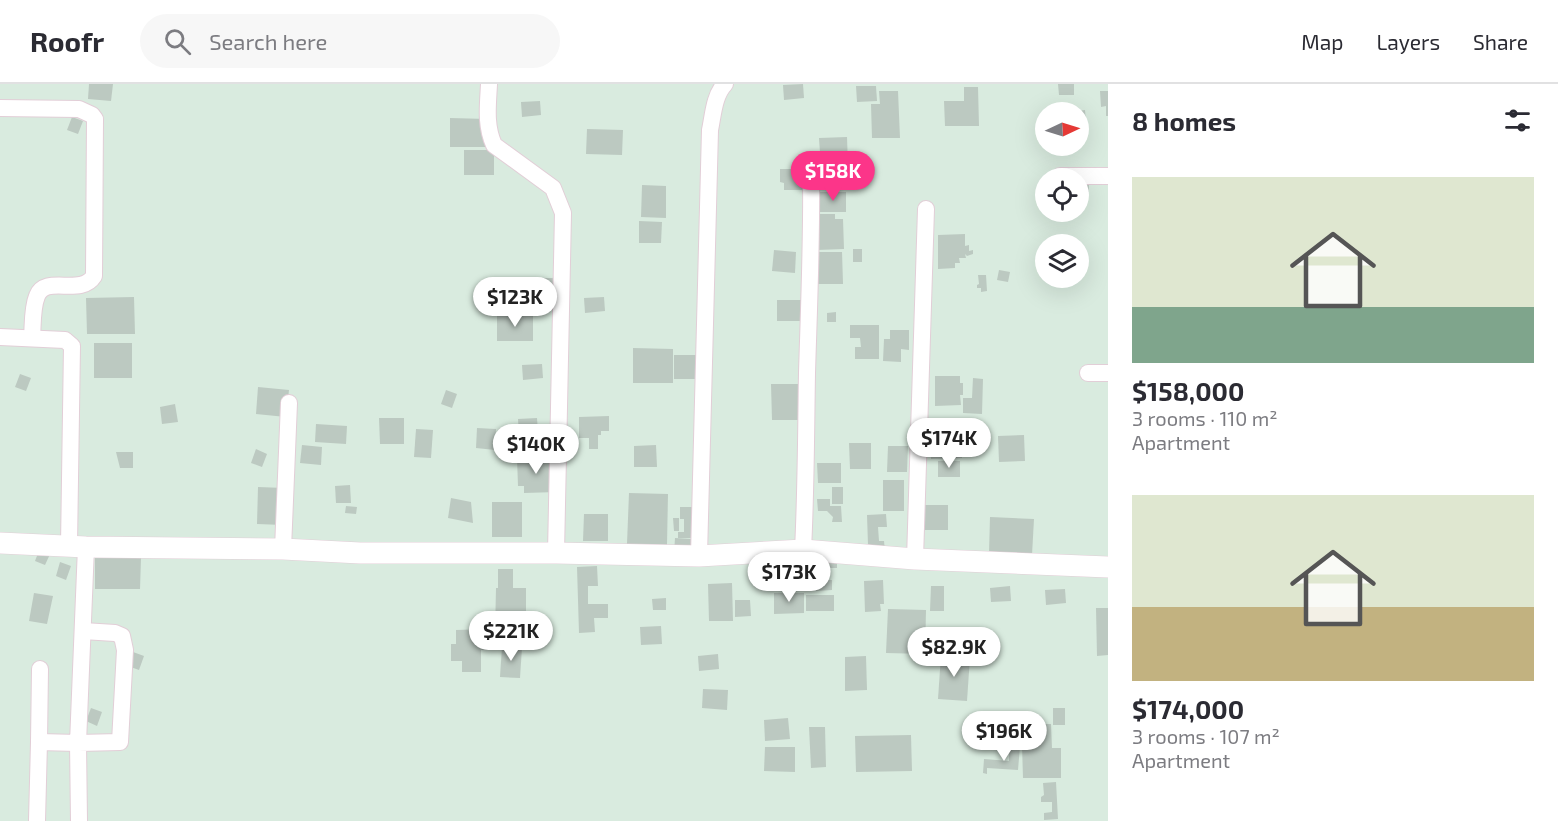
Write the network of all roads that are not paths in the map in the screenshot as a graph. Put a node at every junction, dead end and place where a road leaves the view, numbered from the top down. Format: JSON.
{"nodes":[{"id":1,"x":489,"y":84,"type":"edge"},
{"id":2,"x":725,"y":84,"type":"edge"},
{"id":3,"x":0,"y":108,"type":"edge"},
{"id":4,"x":811,"y":172,"type":"dead end"},
{"id":5,"x":1089,"y":176,"type":"edge"},
{"id":6,"x":1108,"y":176,"type":"edge"},
{"id":7,"x":926,"y":209,"type":"dead end"},
{"id":8,"x":0,"y":337,"type":"edge"},
{"id":9,"x":32,"y":338,"type":"junction"},
{"id":10,"x":1088,"y":373,"type":"dead end"},
{"id":11,"x":1108,"y":373,"type":"edge"},
{"id":12,"x":289,"y":403,"type":"dead end"},
{"id":13,"x":0,"y":543,"type":"edge"},
{"id":14,"x":78,"y":547,"type":"junction"},
{"id":15,"x":283,"y":549,"type":"junction"},
{"id":16,"x":803,"y":550,"type":"junction"},
{"id":17,"x":556,"y":553,"type":"junction"},
{"id":18,"x":699,"y":556,"type":"junction"},
{"id":19,"x":915,"y":559,"type":"junction"},
{"id":20,"x":1108,"y":567,"type":"edge"},
{"id":21,"x":82,"y":631,"type":"junction"},
{"id":22,"x":40,"y":669,"type":"dead end"},
{"id":23,"x":39,"y":742,"type":"junction"},
{"id":24,"x":78,"y":743,"type":"junction"},
{"id":25,"x":37,"y":821,"type":"edge"},
{"id":26,"x":79,"y":821,"type":"edge"}],
"edges":[{"from":1,"to":17,"type":"street"},
{"from":2,"to":18,"type":"street"},
{"from":3,"to":9,"type":"street"},
{"from":4,"to":16,"type":"street"},
{"from":5,"to":6,"type":"street"},
{"from":7,"to":19,"type":"street"},
{"from":8,"to":9,"type":"street"},
{"from":9,"to":14,"type":"street"},
{"from":10,"to":11,"type":"street"},
{"from":12,"to":15,"type":"street"},
{"from":13,"to":14,"type":"street"},
{"from":14,"to":15,"type":"street"},
{"from":14,"to":21,"type":"street"},
{"from":15,"to":17,"type":"street"},
{"from":16,"to":18,"type":"street"},
{"from":16,"to":19,"type":"street"},
{"from":17,"to":18,"type":"street"},
{"from":19,"to":20,"type":"street"},
{"from":21,"to":24,"type":"street"},
{"from":21,"to":24,"type":"street"},
{"from":22,"to":23,"type":"street"},
{"from":23,"to":24,"type":"street"},
{"from":23,"to":25,"type":"street"},
{"from":24,"to":26,"type":"street"}]}
